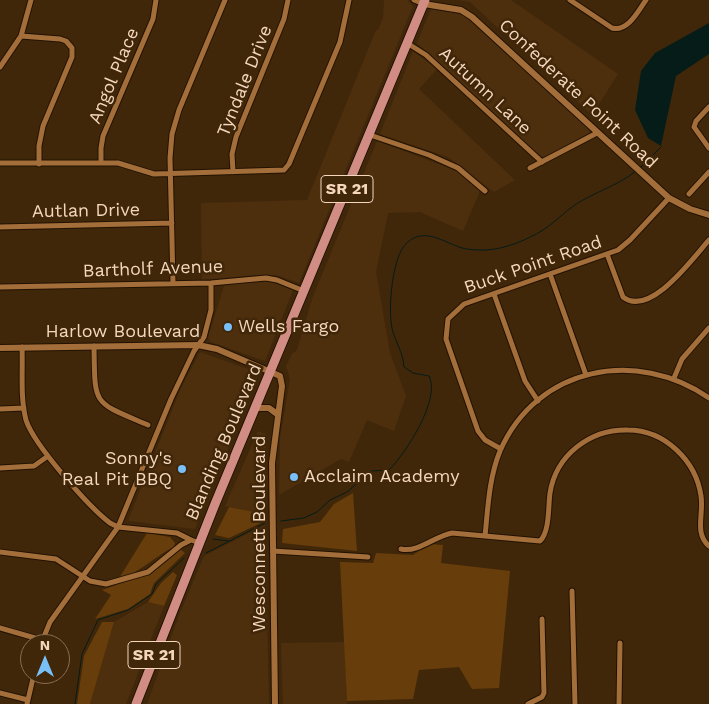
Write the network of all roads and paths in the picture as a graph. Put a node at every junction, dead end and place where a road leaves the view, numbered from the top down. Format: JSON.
{"nodes":[{"id":1,"x":31,"y":0,"type":"edge"},
{"id":2,"x":156,"y":0,"type":"edge"},
{"id":3,"x":225,"y":0,"type":"edge"},
{"id":4,"x":288,"y":0,"type":"edge"},
{"id":5,"x":349,"y":0,"type":"edge"},
{"id":6,"x":414,"y":0,"type":"edge"},
{"id":7,"x":570,"y":0,"type":"edge"},
{"id":8,"x":646,"y":0,"type":"edge"},
{"id":9,"x":425,"y":2,"type":"edge"},
{"id":10,"x":22,"y":36,"type":"junction"},
{"id":11,"x":408,"y":43,"type":"junction"},
{"id":12,"x":0,"y":67,"type":"edge"},
{"id":13,"x":709,"y":107,"type":"edge"},
{"id":14,"x":597,"y":132,"type":"junction"},
{"id":15,"x":370,"y":135,"type":"junction"},
{"id":16,"x":709,"y":148,"type":"edge"},
{"id":17,"x":542,"y":162,"type":"junction"},
{"id":18,"x":101,"y":163,"type":"junction"},
{"id":19,"x":0,"y":164,"type":"edge"},
{"id":20,"x":39,"y":164,"type":"junction"},
{"id":21,"x":530,"y":168,"type":"dead end"},
{"id":22,"x":233,"y":172,"type":"junction"},
{"id":23,"x":709,"y":172,"type":"edge"},
{"id":24,"x":170,"y":174,"type":"junction"},
{"id":25,"x":485,"y":191,"type":"dead end"},
{"id":26,"x":689,"y":194,"type":"dead end"},
{"id":27,"x":668,"y":198,"type":"junction"},
{"id":28,"x":709,"y":215,"type":"edge"},
{"id":29,"x":172,"y":223,"type":"junction"},
{"id":30,"x":0,"y":227,"type":"edge"},
{"id":31,"x":709,"y":240,"type":"edge"},
{"id":32,"x":607,"y":254,"type":"junction"},
{"id":33,"x":550,"y":274,"type":"junction"},
{"id":34,"x":173,"y":283,"type":"junction"},
{"id":35,"x":211,"y":283,"type":"junction"},
{"id":36,"x":0,"y":287,"type":"edge"},
{"id":37,"x":304,"y":291,"type":"junction"},
{"id":38,"x":494,"y":294,"type":"junction"},
{"id":39,"x":709,"y":328,"type":"edge"},
{"id":40,"x":198,"y":345,"type":"junction"},
{"id":41,"x":94,"y":346,"type":"junction"},
{"id":42,"x":22,"y":347,"type":"junction"},
{"id":43,"x":0,"y":348,"type":"edge"},
{"id":44,"x":271,"y":371,"type":"junction"},
{"id":45,"x":586,"y":375,"type":"junction"},
{"id":46,"x":674,"y":378,"type":"junction"},
{"id":47,"x":709,"y":398,"type":"edge"},
{"id":48,"x":538,"y":401,"type":"junction"},
{"id":49,"x":0,"y":408,"type":"edge"},
{"id":50,"x":24,"y":408,"type":"junction"},
{"id":51,"x":256,"y":408,"type":"junction"},
{"id":52,"x":277,"y":414,"type":"junction"},
{"id":53,"x":148,"y":425,"type":"dead end"},
{"id":54,"x":501,"y":450,"type":"junction"},
{"id":55,"x":48,"y":456,"type":"junction"},
{"id":56,"x":0,"y":468,"type":"edge"},
{"id":57,"x":118,"y":527,"type":"junction"},
{"id":58,"x":484,"y":536,"type":"junction"},
{"id":59,"x":196,"y":542,"type":"junction"},
{"id":60,"x":709,"y":546,"type":"edge"},
{"id":61,"x":401,"y":549,"type":"dead end"},
{"id":62,"x":273,"y":551,"type":"junction"},
{"id":63,"x":0,"y":552,"type":"edge"},
{"id":64,"x":368,"y":557,"type":"dead end"},
{"id":65,"x":82,"y":576,"type":"junction"},
{"id":66,"x":572,"y":591,"type":"dead end"},
{"id":67,"x":542,"y":619,"type":"dead end"},
{"id":68,"x":0,"y":628,"type":"edge"},
{"id":69,"x":45,"y":634,"type":"edge"},
{"id":70,"x":20,"y":635,"type":"edge"},
{"id":71,"x":620,"y":643,"type":"dead end"},
{"id":72,"x":32,"y":684,"type":"edge"},
{"id":73,"x":0,"y":693,"type":"edge"},
{"id":74,"x":28,"y":702,"type":"edge"},
{"id":75,"x":136,"y":704,"type":"edge"},
{"id":76,"x":276,"y":704,"type":"edge"},
{"id":77,"x":528,"y":704,"type":"edge"},
{"id":78,"x":574,"y":704,"type":"edge"},
{"id":79,"x":619,"y":704,"type":"edge"}],
"edges":[{"from":1,"to":10,"type":"street"},
{"from":2,"to":18,"type":"street","name":"Angol Place"},
{"from":3,"to":24,"type":"street"},
{"from":4,"to":22,"type":"street","name":"Tyndale Drive"},
{"from":5,"to":22,"type":"street"},
{"from":6,"to":9,"type":"street"},
{"from":7,"to":8,"type":"street"},
{"from":9,"to":11,"type":"main road","name":"Blanding Boulevard","number":"SR 21"},
{"from":9,"to":14,"type":"street","name":"Confederate Point Road"},
{"from":10,"to":12,"type":"street"},
{"from":10,"to":20,"type":"street"},
{"from":11,"to":15,"type":"main road","name":"Blanding Boulevard","number":"SR 21"},
{"from":11,"to":17,"type":"street","name":"Autumn Lane"},
{"from":13,"to":16,"type":"street"},
{"from":14,"to":17,"type":"street"},
{"from":14,"to":27,"type":"street","name":"Confederate Point Road"},
{"from":15,"to":25,"type":"street"},
{"from":15,"to":37,"type":"main road","name":"Blanding Boulevard","number":"SR 21"},
{"from":17,"to":21,"type":"street"},
{"from":18,"to":20,"type":"street"},
{"from":18,"to":24,"type":"street"},
{"from":19,"to":20,"type":"street"},
{"from":22,"to":24,"type":"street"},
{"from":23,"to":26,"type":"street"},
{"from":24,"to":29,"type":"street"},
{"from":27,"to":28,"type":"street","name":"Confederate Point Road"},
{"from":27,"to":32,"type":"street","name":"Buck Point Road"},
{"from":29,"to":30,"type":"street","name":"Autlan Drive"},
{"from":29,"to":34,"type":"street"},
{"from":31,"to":32,"type":"street"},
{"from":32,"to":33,"type":"street","name":"Buck Point Road"},
{"from":33,"to":38,"type":"street","name":"Buck Point Road"},
{"from":33,"to":45,"type":"street"},
{"from":34,"to":35,"type":"street","name":"Bartholf Avenue"},
{"from":34,"to":36,"type":"street","name":"Bartholf Avenue"},
{"from":35,"to":37,"type":"street","name":"Bartholf Avenue"},
{"from":35,"to":40,"type":"street"},
{"from":37,"to":44,"type":"main road","name":"Blanding Boulevard","number":"SR 21"},
{"from":38,"to":48,"type":"street"},
{"from":38,"to":54,"type":"street","name":"Buck Point Road"},
{"from":39,"to":46,"type":"street"},
{"from":40,"to":41,"type":"street","name":"Harlow Boulevard"},
{"from":40,"to":44,"type":"street","name":"Harlow Boulevard"},
{"from":40,"to":57,"type":"street"},
{"from":41,"to":42,"type":"street","name":"Harlow Boulevard"},
{"from":41,"to":53,"type":"street"},
{"from":42,"to":43,"type":"street","name":"Harlow Boulevard"},
{"from":42,"to":50,"type":"street"},
{"from":44,"to":51,"type":"main road","name":"Blanding Boulevard","number":"SR 21"},
{"from":44,"to":52,"type":"street","name":"Wesconnett Boulevard"},
{"from":45,"to":46,"type":"street"},
{"from":45,"to":48,"type":"street"},
{"from":46,"to":47,"type":"street"},
{"from":48,"to":54,"type":"street"},
{"from":49,"to":50,"type":"street"},
{"from":50,"to":55,"type":"street"},
{"from":51,"to":52,"type":"street"},
{"from":51,"to":59,"type":"main road","name":"Blanding Boulevard","number":"SR 21"},
{"from":52,"to":62,"type":"street","name":"Wesconnett Boulevard"},
{"from":54,"to":58,"type":"street"},
{"from":55,"to":56,"type":"street"},
{"from":55,"to":57,"type":"street"},
{"from":57,"to":59,"type":"street"},
{"from":57,"to":65,"type":"street"},
{"from":58,"to":60,"type":"street"},
{"from":58,"to":61,"type":"street"},
{"from":59,"to":65,"type":"street"},
{"from":59,"to":75,"type":"main road","name":"Blanding Boulevard","number":"SR 21"},
{"from":62,"to":64,"type":"street"},
{"from":62,"to":76,"type":"street","name":"Wesconnett Boulevard"},
{"from":63,"to":65,"type":"street"},
{"from":65,"to":69,"type":"street"},
{"from":66,"to":78,"type":"street"},
{"from":67,"to":77,"type":"street"},
{"from":68,"to":70,"type":"street"},
{"from":71,"to":79,"type":"street"},
{"from":72,"to":74,"type":"street"},
{"from":73,"to":74,"type":"street"}]}
